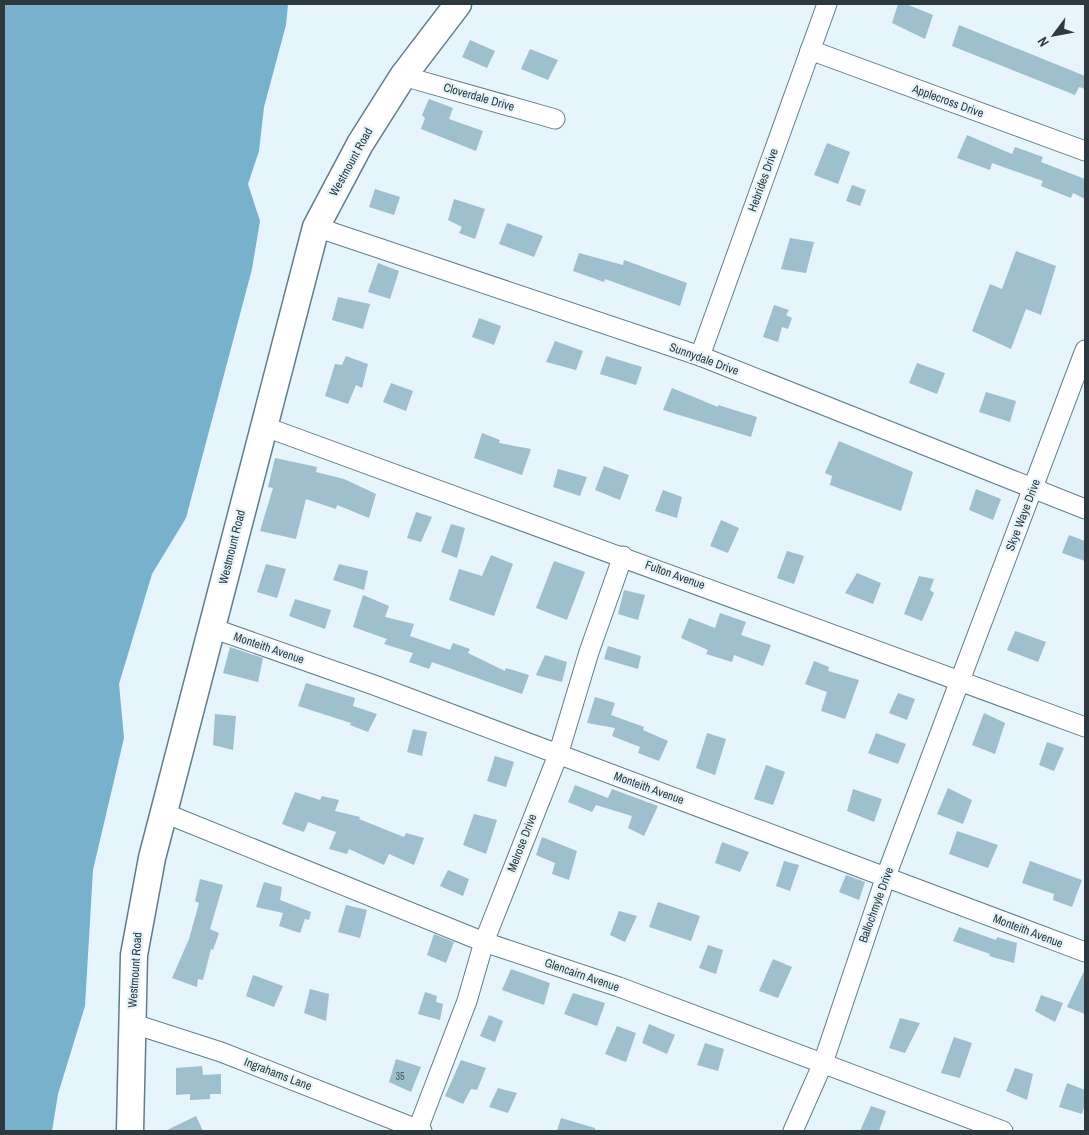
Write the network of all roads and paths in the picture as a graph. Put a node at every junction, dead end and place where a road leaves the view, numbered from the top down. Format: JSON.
{"nodes":[{"id":1,"x":458,"y":4,"type":"edge"},
{"id":2,"x":827,"y":4,"type":"edge"},
{"id":3,"x":810,"y":50,"type":"junction"},
{"id":4,"x":402,"y":76,"type":"junction"},
{"id":5,"x":555,"y":119,"type":"dead end"},
{"id":6,"x":1085,"y":151,"type":"edge"},
{"id":7,"x":316,"y":227,"type":"junction"},
{"id":8,"x":1085,"y":350,"type":"edge"},
{"id":9,"x":700,"y":356,"type":"junction"},
{"id":10,"x":263,"y":426,"type":"junction"},
{"id":11,"x":1033,"y":487,"type":"junction"},
{"id":12,"x":1085,"y":509,"type":"edge"},
{"id":13,"x":623,"y":556,"type":"junction"},
{"id":14,"x":212,"y":628,"type":"junction"},
{"id":15,"x":961,"y":680,"type":"junction"},
{"id":16,"x":1085,"y":727,"type":"edge"},
{"id":17,"x":558,"y":755,"type":"junction"},
{"id":18,"x":162,"y":812,"type":"junction"},
{"id":19,"x":886,"y":876,"type":"junction"},
{"id":20,"x":484,"y":942,"type":"junction"},
{"id":21,"x":1085,"y":952,"type":"edge"},
{"id":22,"x":131,"y":1023,"type":"junction"},
{"id":23,"x":823,"y":1062,"type":"junction"},
{"id":24,"x":420,"y":1130,"type":"edge"},
{"id":25,"x":130,"y":1131,"type":"edge"},
{"id":26,"x":793,"y":1131,"type":"edge"},
{"id":27,"x":1003,"y":1131,"type":"edge"}],
"edges":[{"from":1,"to":4,"type":"main road","name":"Westmount Road"},
{"from":2,"to":3,"type":"street","name":"Hebrides Drive"},
{"from":3,"to":6,"type":"street","name":"Applecross Drive"},
{"from":3,"to":9,"type":"street","name":"Hebrides Drive"},
{"from":4,"to":5,"type":"street","name":"Cloverdale Drive"},
{"from":4,"to":7,"type":"main road","name":"Westmount Road"},
{"from":7,"to":9,"type":"street","name":"Sunnydale Drive"},
{"from":7,"to":10,"type":"main road","name":"Westmount Road"},
{"from":8,"to":11,"type":"street","name":"Skye Waye Drive"},
{"from":9,"to":11,"type":"street","name":"Sunnydale Drive"},
{"from":10,"to":13,"type":"street","name":"Fulton Avenue"},
{"from":10,"to":14,"type":"main road","name":"Westmount Road"},
{"from":11,"to":12,"type":"street","name":"Sunnydale Drive"},
{"from":11,"to":15,"type":"street","name":"Skye Waye Drive"},
{"from":13,"to":15,"type":"street","name":"Fulton Avenue"},
{"from":13,"to":17,"type":"street","name":"Melrose Drive"},
{"from":14,"to":17,"type":"street","name":"Monteith Avenue"},
{"from":14,"to":18,"type":"main road","name":"Westmount Road"},
{"from":15,"to":16,"type":"street","name":"Fulton Avenue"},
{"from":15,"to":19,"type":"street","name":"Ballochmyle Drive"},
{"from":17,"to":19,"type":"street","name":"Monteith Avenue"},
{"from":17,"to":20,"type":"street","name":"Melrose Drive"},
{"from":18,"to":20,"type":"street","name":"Glencairn Avenue"},
{"from":18,"to":22,"type":"main road","name":"Westmount Road"},
{"from":19,"to":21,"type":"street","name":"Monteith Avenue"},
{"from":19,"to":23,"type":"street","name":"Ballochmyle Drive"},
{"from":20,"to":23,"type":"street","name":"Glencairn Avenue"},
{"from":20,"to":24,"type":"street","name":"Melrose Drive"},
{"from":22,"to":24,"type":"street","name":"Ingrahams Lane"},
{"from":22,"to":25,"type":"main road","name":"Westmount Road"},
{"from":23,"to":26,"type":"street","name":"Ballochmyle Drive"},
{"from":23,"to":27,"type":"street","name":"Glencairn Avenue"}]}
